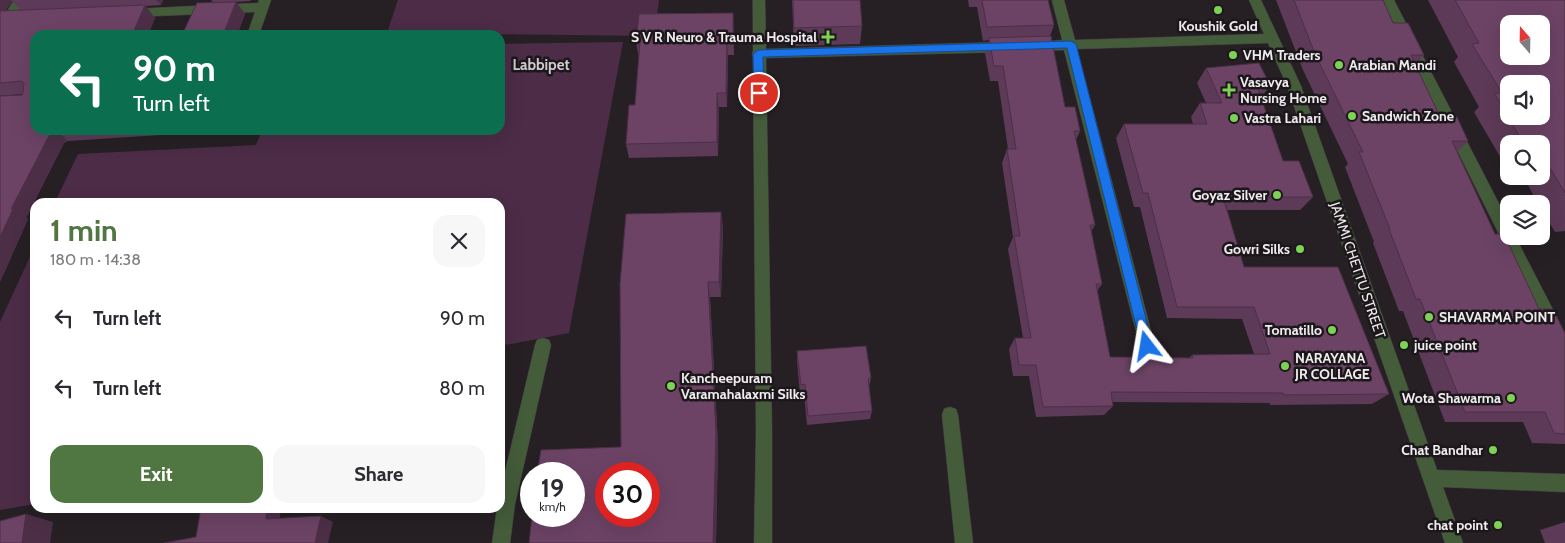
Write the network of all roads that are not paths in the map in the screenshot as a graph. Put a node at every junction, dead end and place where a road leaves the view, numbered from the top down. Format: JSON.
{"nodes":[{"id":1,"x":20,"y":0,"type":"edge"},
{"id":2,"x":759,"y":0,"type":"edge"},
{"id":3,"x":1058,"y":0,"type":"edge"},
{"id":4,"x":1255,"y":0,"type":"edge"},
{"id":5,"x":1388,"y":0,"type":"edge"},
{"id":6,"x":264,"y":4,"type":"edge"},
{"id":7,"x":116,"y":13,"type":"edge"},
{"id":8,"x":28,"y":17,"type":"edge"},
{"id":9,"x":4,"y":18,"type":"edge"},
{"id":10,"x":255,"y":30,"type":"edge"},
{"id":11,"x":1273,"y":38,"type":"junction"},
{"id":12,"x":1071,"y":44,"type":"junction"},
{"id":13,"x":758,"y":54,"type":"junction"},
{"id":14,"x":543,"y":345,"type":"dead end"},
{"id":15,"x":1147,"y":346,"type":"dead end"},
{"id":16,"x":1565,"y":349,"type":"edge"},
{"id":17,"x":950,"y":415,"type":"dead end"},
{"id":18,"x":1431,"y":478,"type":"junction"},
{"id":19,"x":1565,"y":483,"type":"edge"},
{"id":20,"x":505,"y":512,"type":"edge"},
{"id":21,"x":505,"y":513,"type":"edge"},
{"id":22,"x":501,"y":543,"type":"edge"},
{"id":23,"x":763,"y":543,"type":"edge"},
{"id":24,"x":964,"y":543,"type":"edge"},
{"id":25,"x":1454,"y":543,"type":"edge"}],
"edges":[{"from":1,"to":9,"type":"street"},
{"from":2,"to":13,"type":"street"},
{"from":3,"to":12,"type":"street"},
{"from":4,"to":11,"type":"street","name":"JAMMI CHETTU STREET"},
{"from":5,"to":16,"type":"street"},
{"from":6,"to":7,"type":"street"},
{"from":6,"to":10,"type":"street"},
{"from":8,"to":9,"type":"street"},
{"from":11,"to":12,"type":"street"},
{"from":11,"to":18,"type":"street","name":"JAMMI CHETTU STREET"},
{"from":12,"to":13,"type":"street"},
{"from":12,"to":15,"type":"street"},
{"from":13,"to":23,"type":"street"},
{"from":14,"to":20,"type":"street"},
{"from":17,"to":24,"type":"street"},
{"from":18,"to":19,"type":"street"},
{"from":18,"to":25,"type":"street","name":"JAMMI CHETTU STREET"},
{"from":21,"to":22,"type":"street"}]}
